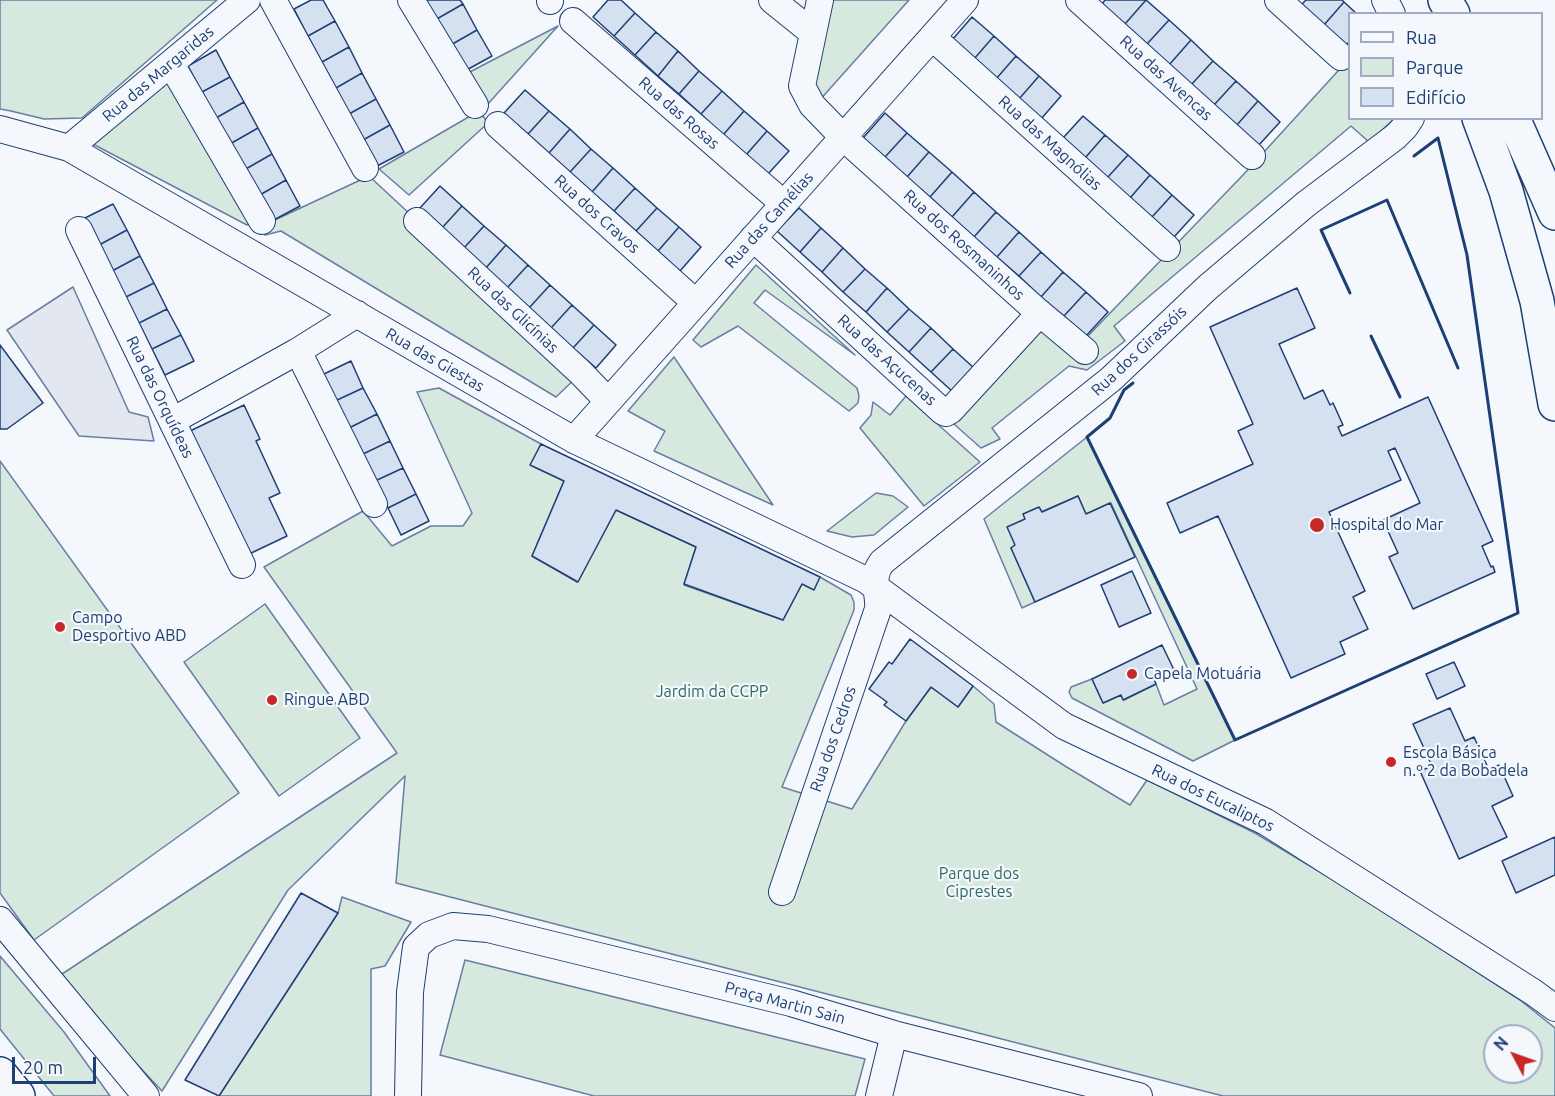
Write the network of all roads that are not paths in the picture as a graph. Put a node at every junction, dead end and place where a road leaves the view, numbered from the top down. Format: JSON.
{"nodes":[{"id":1,"x":247,"y":0,"type":"edge"},
{"id":2,"x":273,"y":0,"type":"edge"},
{"id":3,"x":411,"y":0,"type":"edge"},
{"id":4,"x":772,"y":0,"type":"edge"},
{"id":5,"x":820,"y":0,"type":"edge"},
{"id":6,"x":965,"y":0,"type":"edge"},
{"id":7,"x":1079,"y":0,"type":"edge"},
{"id":8,"x":1278,"y":0,"type":"edge"},
{"id":9,"x":573,"y":21,"type":"dead end"},
{"id":10,"x":813,"y":33,"type":"junction"},
{"id":11,"x":932,"y":37,"type":"junction"},
{"id":12,"x":1341,"y":57,"type":"dead end"},
{"id":13,"x":171,"y":64,"type":"junction"},
{"id":14,"x":475,"y":105,"type":"dead end"},
{"id":15,"x":1410,"y":120,"type":"edge"},
{"id":16,"x":1480,"y":120,"type":"edge"},
{"id":17,"x":1514,"y":120,"type":"edge"},
{"id":18,"x":498,"y":125,"type":"dead end"},
{"id":19,"x":0,"y":129,"type":"edge"},
{"id":20,"x":843,"y":137,"type":"junction"},
{"id":21,"x":69,"y":148,"type":"junction"},
{"id":22,"x":1252,"y":156,"type":"dead end"},
{"id":23,"x":364,"y":168,"type":"dead end"},
{"id":24,"x":784,"y":204,"type":"junction"},
{"id":25,"x":1555,"y":213,"type":"edge"},
{"id":26,"x":262,"y":221,"type":"dead end"},
{"id":27,"x":417,"y":221,"type":"dead end"},
{"id":28,"x":78,"y":230,"type":"dead end"},
{"id":29,"x":753,"y":238,"type":"junction"},
{"id":30,"x":1167,"y":248,"type":"dead end"},
{"id":31,"x":696,"y":303,"type":"junction"},
{"id":32,"x":1040,"y":313,"type":"junction"},
{"id":33,"x":357,"y":314,"type":"junction"},
{"id":34,"x":298,"y":351,"type":"junction"},
{"id":35,"x":1085,"y":351,"type":"dead end"},
{"id":36,"x":608,"y":401,"type":"junction"},
{"id":37,"x":1555,"y":404,"type":"edge"},
{"id":38,"x":172,"y":421,"type":"junction"},
{"id":39,"x":574,"y":440,"type":"junction"},
{"id":40,"x":374,"y":504,"type":"dead end"},
{"id":41,"x":242,"y":565,"type":"dead end"},
{"id":42,"x":875,"y":586,"type":"junction"},
{"id":43,"x":782,"y":892,"type":"dead end"},
{"id":44,"x":0,"y":920,"type":"edge"},
{"id":45,"x":1555,"y":1008,"type":"edge"},
{"id":46,"x":894,"y":1034,"type":"junction"},
{"id":47,"x":0,"y":1074,"type":"edge"},
{"id":48,"x":18,"y":1096,"type":"edge"},
{"id":49,"x":146,"y":1096,"type":"edge"},
{"id":50,"x":408,"y":1096,"type":"edge"},
{"id":51,"x":879,"y":1096,"type":"edge"},
{"id":52,"x":1139,"y":1096,"type":"edge"}],
"edges":[{"from":1,"to":13,"type":"street","name":"Rua das Margaridas"},
{"from":2,"to":23,"type":"street"},
{"from":3,"to":14,"type":"street"},
{"from":4,"to":10,"type":"street"},
{"from":5,"to":10,"type":"street"},
{"from":6,"to":11,"type":"street","name":"Rua das Camélias"},
{"from":7,"to":22,"type":"street","name":"Rua das Avencas"},
{"from":8,"to":12,"type":"street"},
{"from":9,"to":24,"type":"street","name":"Rua das Rosas"},
{"from":10,"to":20,"type":"street","name":"Rua dos Rosmaninhos"},
{"from":11,"to":20,"type":"street","name":"Rua das Camélias"},
{"from":11,"to":30,"type":"street","name":"Rua das Magnólias"},
{"from":13,"to":21,"type":"street","name":"Rua das Margaridas"},
{"from":13,"to":26,"type":"street"},
{"from":15,"to":42,"type":"street","name":"Rua dos Girassóis"},
{"from":16,"to":37,"type":"main road"},
{"from":17,"to":25,"type":"main road"},
{"from":18,"to":31,"type":"street","name":"Rua dos Cravos"},
{"from":19,"to":21,"type":"street","name":"Rua das Giestas"},
{"from":20,"to":24,"type":"street","name":"Rua das Camélias"},
{"from":20,"to":32,"type":"street","name":"Rua dos Rosmaninhos"},
{"from":21,"to":33,"type":"street","name":"Rua das Giestas"},
{"from":24,"to":29,"type":"street","name":"Rua das Camélias"},
{"from":27,"to":36,"type":"street","name":"Rua das Glicínias"},
{"from":28,"to":38,"type":"street","name":"Rua das Orquídeas"},
{"from":29,"to":31,"type":"street","name":"Rua das Camélias"},
{"from":29,"to":32,"type":"street","name":"Rua das Açucenas"},
{"from":31,"to":36,"type":"street","name":"Rua das Camélias"},
{"from":32,"to":35,"type":"street","name":"Rua dos Rosmaninhos"},
{"from":33,"to":34,"type":"street"},
{"from":33,"to":39,"type":"street","name":"Rua das Giestas"},
{"from":34,"to":38,"type":"street"},
{"from":34,"to":40,"type":"street"},
{"from":36,"to":39,"type":"street","name":"Rua das Camélias"},
{"from":38,"to":41,"type":"street","name":"Rua das Orquídeas"},
{"from":39,"to":42,"type":"street","name":"Rua das Giestas"},
{"from":42,"to":43,"type":"street","name":"Rua dos Cedros"},
{"from":42,"to":45,"type":"street","name":"Rua dos Eucaliptos"},
{"from":44,"to":49,"type":"street"},
{"from":46,"to":50,"type":"street","name":"Praça Martin Sain"},
{"from":46,"to":51,"type":"street"},
{"from":46,"to":52,"type":"street","name":"Praça Martin Sain"},
{"from":47,"to":48,"type":"main road"}]}
